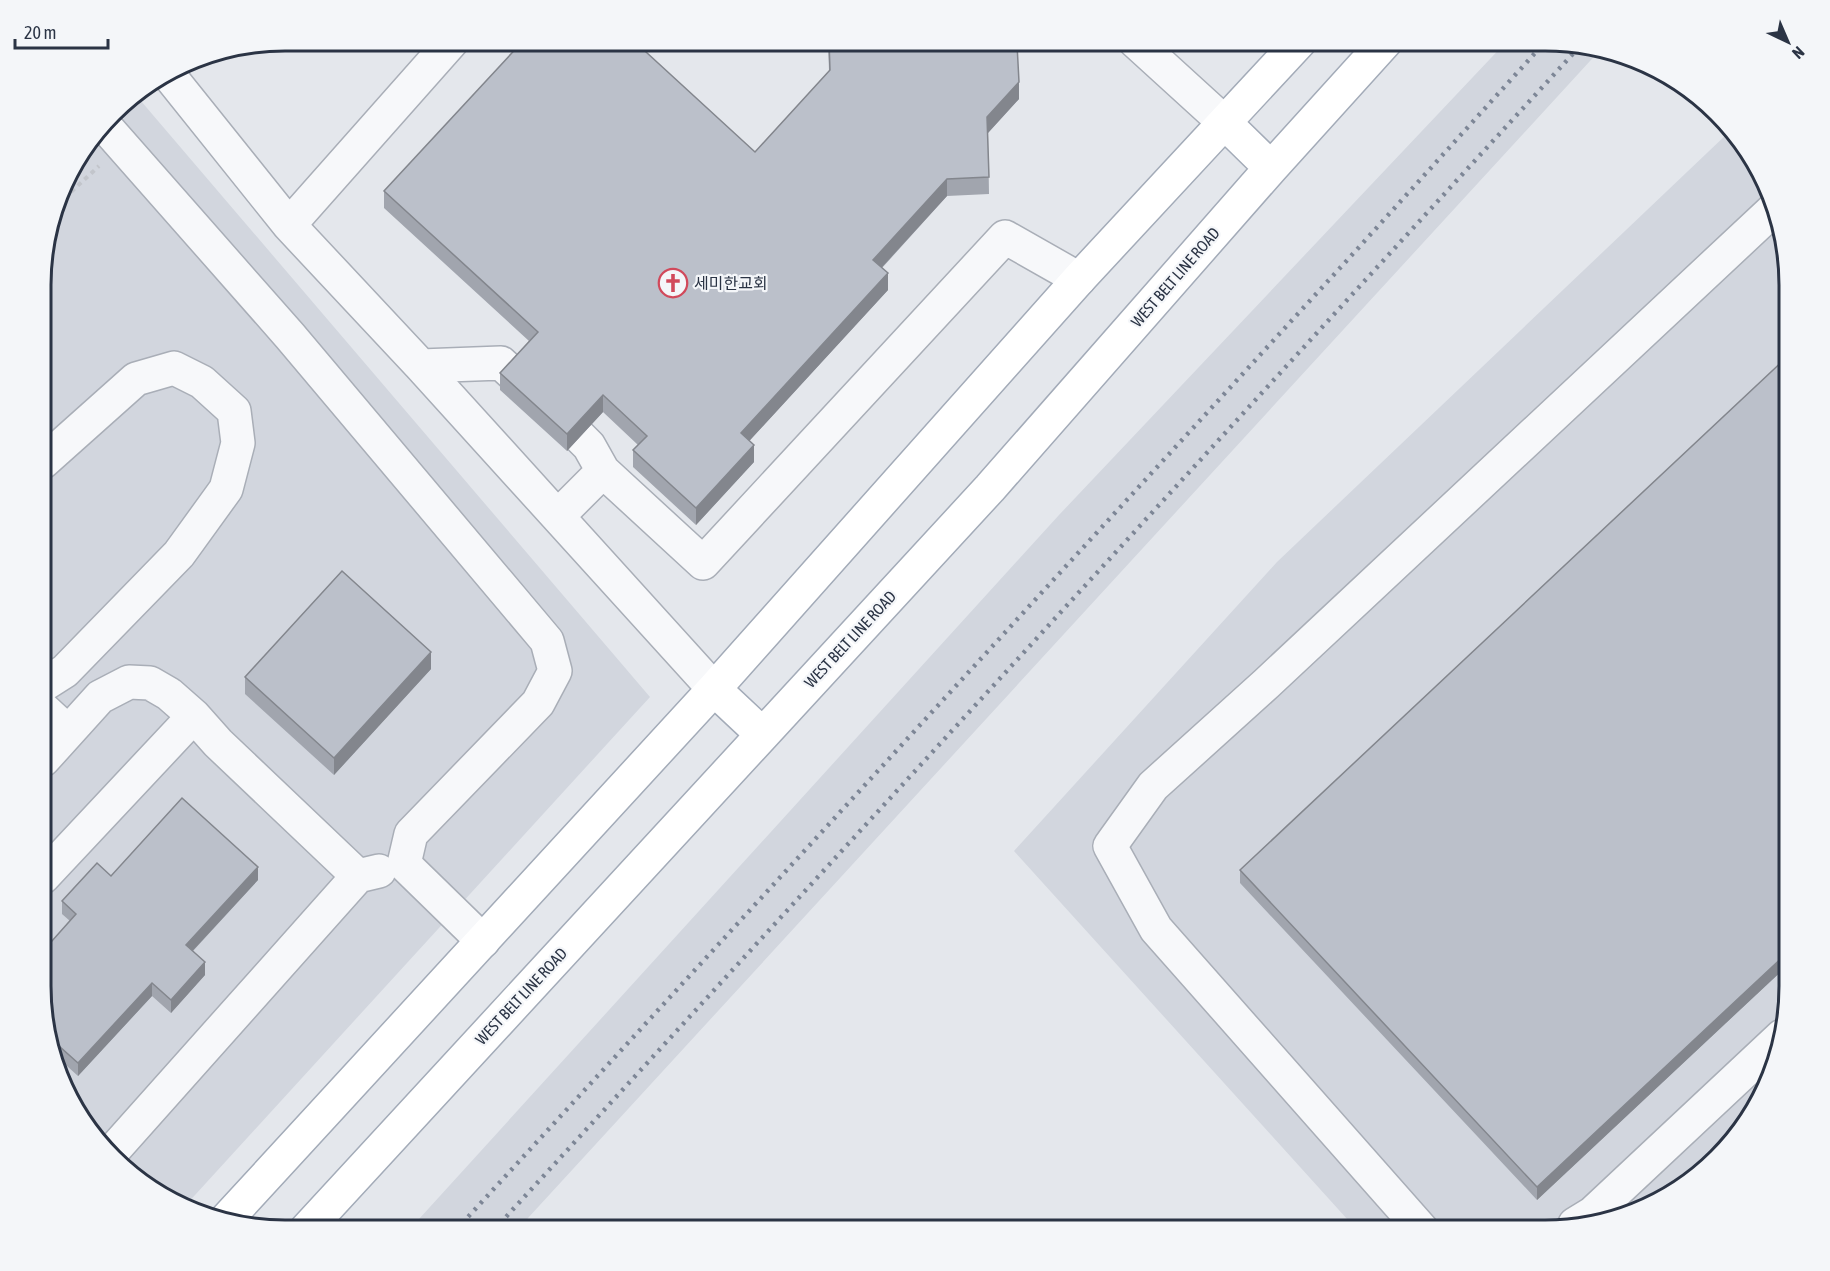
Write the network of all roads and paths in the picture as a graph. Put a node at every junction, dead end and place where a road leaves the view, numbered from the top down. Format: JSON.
{"nodes":[{"id":1,"x":442,"y":51,"type":"edge"},
{"id":2,"x":1146,"y":51,"type":"edge"},
{"id":3,"x":1291,"y":51,"type":"edge"},
{"id":4,"x":1377,"y":51,"type":"edge"},
{"id":5,"x":172,"y":80,"type":"edge"},
{"id":6,"x":1225,"y":123,"type":"junction"},
{"id":7,"x":113,"y":135,"type":"edge"},
{"id":8,"x":1271,"y":168,"type":"junction"},
{"id":9,"x":73,"y":185,"type":"edge"},
{"id":10,"x":1768,"y":214,"type":"edge"},
{"id":11,"x":289,"y":225,"type":"junction"},
{"id":12,"x":1079,"y":279,"type":"junction"},
{"id":13,"x":421,"y":366,"type":"junction"},
{"id":14,"x":514,"y":375,"type":"edge"},
{"id":15,"x":580,"y":437,"type":"edge"},
{"id":16,"x":51,"y":455,"type":"edge"},
{"id":17,"x":603,"y":471,"type":"junction"},
{"id":18,"x":558,"y":516,"type":"junction"},
{"id":19,"x":51,"y":680,"type":"edge"},
{"id":20,"x":714,"y":689,"type":"junction"},
{"id":21,"x":51,"y":716,"type":"edge"},
{"id":22,"x":194,"y":716,"type":"junction"},
{"id":23,"x":68,"y":732,"type":"junction"},
{"id":24,"x":762,"y":734,"type":"junction"},
{"id":25,"x":51,"y":751,"type":"edge"},
{"id":26,"x":405,"y":864,"type":"junction"},
{"id":27,"x":51,"y":868,"type":"edge"},
{"id":28,"x":358,"y":876,"type":"junction"},
{"id":29,"x":483,"y":941,"type":"junction"},
{"id":30,"x":1771,"y":1046,"type":"edge"},
{"id":31,"x":116,"y":1148,"type":"edge"},
{"id":32,"x":231,"y":1214,"type":"edge"},
{"id":33,"x":1587,"y":1216,"type":"edge"},
{"id":34,"x":315,"y":1220,"type":"edge"},
{"id":35,"x":1413,"y":1220,"type":"edge"}],
"edges":[{"from":1,"to":11,"type":"lane"},
{"from":2,"to":6,"type":"lane"},
{"from":3,"to":6,"type":"main road"},
{"from":4,"to":8,"type":"main road","name":"WEST BELT LINE ROAD"},
{"from":5,"to":11,"type":"lane"},
{"from":6,"to":8,"type":"main road"},
{"from":6,"to":12,"type":"main road"},
{"from":7,"to":9,"type":"path"},
{"from":7,"to":26,"type":"lane"},
{"from":8,"to":24,"type":"main road","name":"WEST BELT LINE ROAD"},
{"from":10,"to":35,"type":"lane"},
{"from":11,"to":13,"type":"lane"},
{"from":12,"to":17,"type":"lane"},
{"from":12,"to":20,"type":"main road"},
{"from":13,"to":14,"type":"lane"},
{"from":13,"to":18,"type":"lane"},
{"from":15,"to":17,"type":"lane"},
{"from":16,"to":19,"type":"lane"},
{"from":17,"to":18,"type":"lane"},
{"from":18,"to":20,"type":"lane"},
{"from":20,"to":24,"type":"main road"},
{"from":20,"to":29,"type":"main road"},
{"from":21,"to":23,"type":"lane"},
{"from":22,"to":23,"type":"lane"},
{"from":22,"to":27,"type":"lane"},
{"from":22,"to":28,"type":"lane"},
{"from":23,"to":25,"type":"lane"},
{"from":24,"to":34,"type":"main road","name":"WEST BELT LINE ROAD"},
{"from":26,"to":28,"type":"lane"},
{"from":26,"to":29,"type":"lane"},
{"from":28,"to":31,"type":"lane"},
{"from":29,"to":32,"type":"main road"},
{"from":30,"to":33,"type":"lane"}]}
